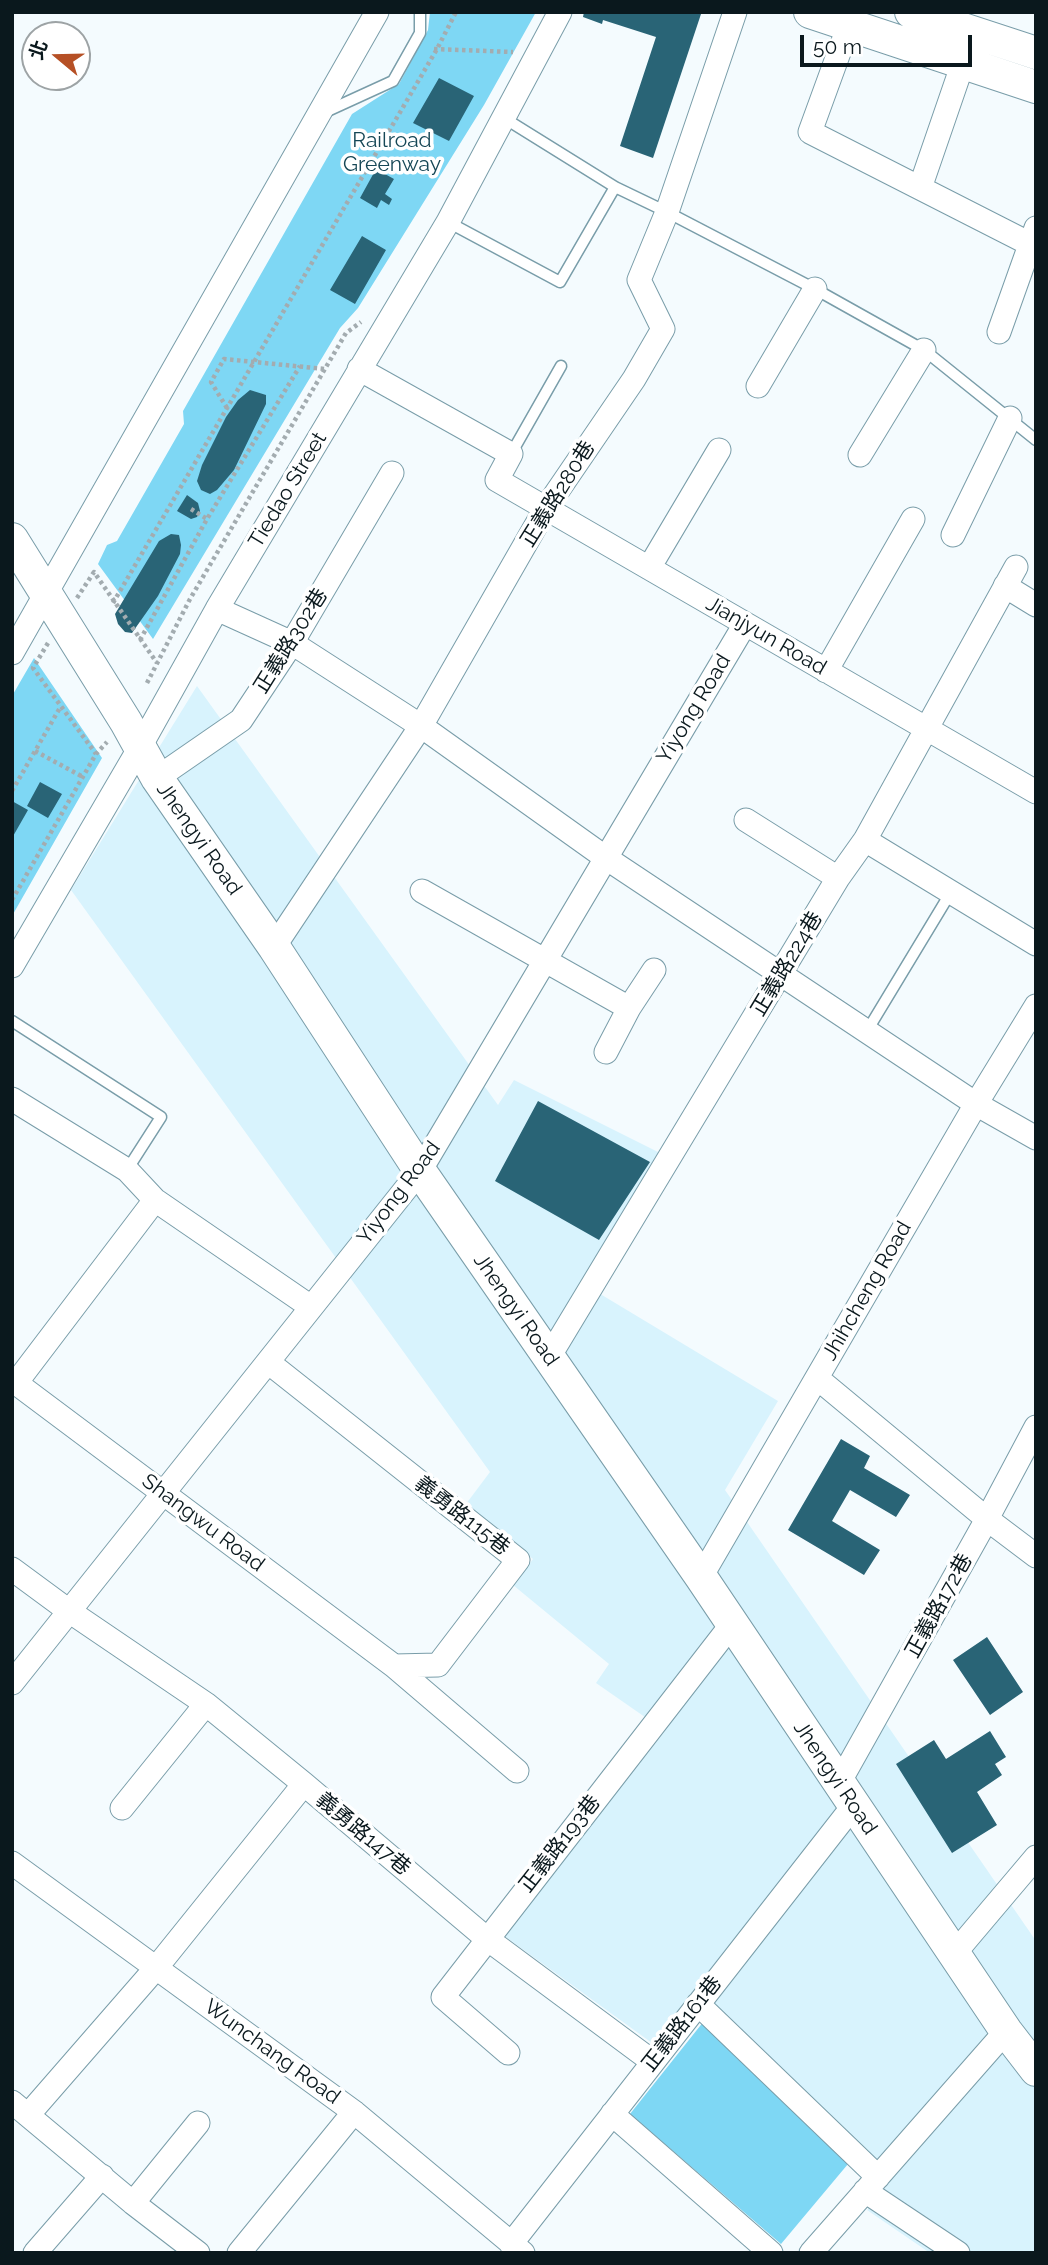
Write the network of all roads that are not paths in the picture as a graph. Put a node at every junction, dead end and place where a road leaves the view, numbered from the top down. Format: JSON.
{"nodes":[{"id":1,"x":377,"y":12,"type":"edge"},
{"id":2,"x":420,"y":12,"type":"edge"},
{"id":3,"x":560,"y":12,"type":"edge"},
{"id":4,"x":735,"y":12,"type":"edge"},
{"id":5,"x":812,"y":12,"type":"edge"},
{"id":6,"x":931,"y":15,"type":"edge"},
{"id":7,"x":849,"y":25,"type":"junction"},
{"id":8,"x":1036,"y":53,"type":"edge"},
{"id":9,"x":963,"y":63,"type":"junction"},
{"id":10,"x":1036,"y":86,"type":"edge"},
{"id":11,"x":318,"y":116,"type":"junction"},
{"id":12,"x":504,"y":118,"type":"junction"},
{"id":13,"x":615,"y":187,"type":"junction"},
{"id":14,"x":920,"y":188,"type":"junction"},
{"id":15,"x":667,"y":212,"type":"junction"},
{"id":16,"x":448,"y":222,"type":"junction"},
{"id":17,"x":1033,"y":236,"type":"edge"},
{"id":18,"x":815,"y":289,"type":"junction"},
{"id":19,"x":999,"y":332,"type":"dead end"},
{"id":20,"x":924,"y":350,"type":"junction"},
{"id":21,"x":561,"y":366,"type":"dead end"},
{"id":22,"x":359,"y":369,"type":"junction"},
{"id":23,"x":758,"y":386,"type":"dead end"},
{"id":24,"x":1010,"y":418,"type":"junction"},
{"id":25,"x":1036,"y":440,"type":"edge"},
{"id":26,"x":719,"y":450,"type":"dead end"},
{"id":27,"x":511,"y":454,"type":"junction"},
{"id":28,"x":860,"y":455,"type":"dead end"},
{"id":29,"x":392,"y":474,"type":"dead end"},
{"id":30,"x":546,"y":508,"type":"junction"},
{"id":31,"x":913,"y":519,"type":"dead end"},
{"id":32,"x":953,"y":536,"type":"dead end"},
{"id":33,"x":12,"y":539,"type":"edge"},
{"id":34,"x":649,"y":568,"type":"junction"},
{"id":35,"x":46,"y":593,"type":"junction"},
{"id":36,"x":1036,"y":605,"type":"edge"},
{"id":37,"x":217,"y":609,"type":"junction"},
{"id":38,"x":745,"y":624,"type":"junction"},
{"id":39,"x":292,"y":643,"type":"junction"},
{"id":40,"x":12,"y":653,"type":"edge"},
{"id":41,"x":826,"y":671,"type":"junction"},
{"id":42,"x":421,"y":726,"type":"junction"},
{"id":43,"x":926,"y":729,"type":"junction"},
{"id":44,"x":140,"y":747,"type":"junction"},
{"id":45,"x":157,"y":778,"type":"junction"},
{"id":46,"x":1036,"y":792,"type":"edge"},
{"id":47,"x":746,"y":820,"type":"dead end"},
{"id":48,"x":864,"y":839,"type":"junction"},
{"id":49,"x":606,"y":858,"type":"junction"},
{"id":50,"x":838,"y":878,"type":"junction"},
{"id":51,"x":422,"y":891,"type":"dead end"},
{"id":52,"x":951,"y":892,"type":"junction"},
{"id":53,"x":1036,"y":944,"type":"edge"},
{"id":54,"x":274,"y":947,"type":"junction"},
{"id":55,"x":546,"y":961,"type":"junction"},
{"id":56,"x":12,"y":966,"type":"edge"},
{"id":57,"x":654,"y":970,"type":"dead end"},
{"id":58,"x":782,"y":973,"type":"junction"},
{"id":59,"x":1036,"y":1006,"type":"edge"},
{"id":60,"x":629,"y":1008,"type":"junction"},
{"id":61,"x":12,"y":1021,"type":"edge"},
{"id":62,"x":867,"y":1031,"type":"junction"},
{"id":63,"x":606,"y":1052,"type":"dead end"},
{"id":64,"x":12,"y":1099,"type":"edge"},
{"id":65,"x":976,"y":1104,"type":"junction"},
{"id":66,"x":1036,"y":1138,"type":"edge"},
{"id":67,"x":127,"y":1170,"type":"junction"},
{"id":68,"x":420,"y":1171,"type":"junction"},
{"id":69,"x":155,"y":1200,"type":"junction"},
{"id":70,"x":311,"y":1307,"type":"junction"},
{"id":71,"x":549,"y":1357,"type":"junction"},
{"id":72,"x":268,"y":1362,"type":"junction"},
{"id":73,"x":817,"y":1378,"type":"junction"},
{"id":74,"x":14,"y":1381,"type":"edge"},
{"id":75,"x":1036,"y":1427,"type":"edge"},
{"id":76,"x":163,"y":1494,"type":"junction"},
{"id":77,"x":988,"y":1519,"type":"junction"},
{"id":78,"x":1036,"y":1556,"type":"edge"},
{"id":79,"x":12,"y":1569,"type":"edge"},
{"id":80,"x":701,"y":1577,"type":"junction"},
{"id":81,"x":69,"y":1611,"type":"junction"},
{"id":82,"x":732,"y":1624,"type":"junction"},
{"id":83,"x":394,"y":1666,"type":"junction"},
{"id":84,"x":12,"y":1683,"type":"edge"},
{"id":85,"x":206,"y":1704,"type":"junction"},
{"id":86,"x":517,"y":1771,"type":"dead end"},
{"id":87,"x":304,"y":1784,"type":"junction"},
{"id":88,"x":846,"y":1794,"type":"junction"},
{"id":89,"x":122,"y":1808,"type":"dead end"},
{"id":90,"x":1036,"y":1857,"type":"edge"},
{"id":91,"x":12,"y":1863,"type":"edge"},
{"id":92,"x":486,"y":1938,"type":"junction"},
{"id":93,"x":954,"y":1954,"type":"junction"},
{"id":94,"x":156,"y":1968,"type":"junction"},
{"id":95,"x":698,"y":2004,"type":"junction"},
{"id":96,"x":1006,"y":2031,"type":"junction"},
{"id":97,"x":508,"y":2053,"type":"dead end"},
{"id":98,"x":653,"y":2062,"type":"junction"},
{"id":99,"x":1036,"y":2070,"type":"edge"},
{"id":100,"x":20,"y":2109,"type":"edge"},
{"id":101,"x":354,"y":2112,"type":"junction"},
{"id":102,"x":612,"y":2114,"type":"junction"},
{"id":103,"x":198,"y":2123,"type":"dead end"},
{"id":104,"x":102,"y":2176,"type":"junction"},
{"id":105,"x":872,"y":2184,"type":"junction"},
{"id":106,"x":133,"y":2203,"type":"junction"},
{"id":107,"x":517,"y":2248,"type":"edge"},
{"id":108,"x":35,"y":2253,"type":"edge"},
{"id":109,"x":198,"y":2253,"type":"edge"},
{"id":110,"x":239,"y":2253,"type":"edge"},
{"id":111,"x":771,"y":2253,"type":"edge"},
{"id":112,"x":811,"y":2253,"type":"edge"},
{"id":113,"x":958,"y":2253,"type":"edge"}],
"edges":[{"from":1,"to":11,"type":"street"},
{"from":2,"to":11,"type":"lane"},
{"from":3,"to":12,"type":"street","name":"Tiedao Street"},
{"from":4,"to":15,"type":"street","name":"正義路280巷"},
{"from":5,"to":7,"type":"street"},
{"from":5,"to":10,"type":"street"},
{"from":6,"to":8,"type":"street"},
{"from":7,"to":9,"type":"street"},
{"from":7,"to":14,"type":"street"},
{"from":9,"to":10,"type":"street"},
{"from":9,"to":14,"type":"street"},
{"from":11,"to":35,"type":"street"},
{"from":12,"to":13,"type":"lane"},
{"from":12,"to":16,"type":"street","name":"Tiedao Street"},
{"from":13,"to":15,"type":"lane"},
{"from":13,"to":16,"type":"lane"},
{"from":14,"to":17,"type":"street"},
{"from":15,"to":18,"type":"lane"},
{"from":15,"to":30,"type":"street","name":"正義路280巷"},
{"from":16,"to":22,"type":"street","name":"Tiedao Street"},
{"from":17,"to":19,"type":"street"},
{"from":18,"to":20,"type":"lane"},
{"from":18,"to":23,"type":"street"},
{"from":20,"to":24,"type":"lane"},
{"from":20,"to":28,"type":"street"},
{"from":21,"to":27,"type":"lane"},
{"from":22,"to":27,"type":"street"},
{"from":22,"to":37,"type":"street","name":"Tiedao Street"},
{"from":24,"to":25,"type":"lane"},
{"from":24,"to":32,"type":"street"},
{"from":26,"to":34,"type":"street"},
{"from":27,"to":30,"type":"street","name":"Jianjyun Road"},
{"from":29,"to":39,"type":"street","name":"正義路302巷"},
{"from":30,"to":34,"type":"street","name":"Jianjyun Road"},
{"from":30,"to":42,"type":"street","name":"正義路280巷"},
{"from":31,"to":41,"type":"street"},
{"from":33,"to":35,"type":"street","name":"Jhengyi Road"},
{"from":34,"to":38,"type":"street","name":"Jianjyun Road"},
{"from":35,"to":40,"type":"street"},
{"from":35,"to":44,"type":"street","name":"Jhengyi Road"},
{"from":36,"to":43,"type":"street","name":"正義路224巷"},
{"from":37,"to":39,"type":"street"},
{"from":37,"to":44,"type":"street","name":"Tiedao Street"},
{"from":38,"to":41,"type":"street","name":"Jianjyun Road"},
{"from":38,"to":49,"type":"street","name":"Yiyong Road"},
{"from":39,"to":42,"type":"street"},
{"from":39,"to":45,"type":"street","name":"正義路302巷"},
{"from":41,"to":43,"type":"street","name":"Jianjyun Road"},
{"from":42,"to":49,"type":"street"},
{"from":42,"to":54,"type":"street","name":"正義路280巷"},
{"from":43,"to":46,"type":"street","name":"Jianjyun Road"},
{"from":43,"to":48,"type":"street","name":"正義路224巷"},
{"from":44,"to":45,"type":"street","name":"Jhengyi Road"},
{"from":44,"to":56,"type":"street","name":"Tiedao Street"},
{"from":45,"to":54,"type":"street","name":"Jhengyi Road"},
{"from":47,"to":50,"type":"street"},
{"from":48,"to":50,"type":"street","name":"正義路224巷"},
{"from":48,"to":52,"type":"street"},
{"from":49,"to":55,"type":"street","name":"Yiyong Road"},
{"from":49,"to":58,"type":"street"},
{"from":50,"to":58,"type":"street","name":"正義路224巷"},
{"from":51,"to":55,"type":"street"},
{"from":52,"to":53,"type":"street"},
{"from":52,"to":62,"type":"lane"},
{"from":54,"to":68,"type":"street","name":"Jhengyi Road"},
{"from":55,"to":60,"type":"street"},
{"from":55,"to":68,"type":"street","name":"Yiyong Road"},
{"from":57,"to":60,"type":"street"},
{"from":58,"to":62,"type":"street"},
{"from":58,"to":71,"type":"street","name":"正義路224巷"},
{"from":59,"to":65,"type":"street","name":"Jhihcheng Road"},
{"from":60,"to":63,"type":"street"},
{"from":61,"to":67,"type":"lane"},
{"from":62,"to":65,"type":"street"},
{"from":64,"to":67,"type":"street"},
{"from":65,"to":66,"type":"street"},
{"from":65,"to":73,"type":"street","name":"Jhihcheng Road"},
{"from":67,"to":69,"type":"street"},
{"from":68,"to":70,"type":"street","name":"Yiyong Road"},
{"from":68,"to":71,"type":"street","name":"Jhengyi Road"},
{"from":69,"to":70,"type":"street"},
{"from":69,"to":74,"type":"street"},
{"from":70,"to":72,"type":"street","name":"Yiyong Road"},
{"from":71,"to":80,"type":"street","name":"Jhengyi Road"},
{"from":72,"to":76,"type":"street","name":"Yiyong Road"},
{"from":72,"to":83,"type":"street","name":"義勇路115巷"},
{"from":73,"to":77,"type":"street"},
{"from":73,"to":80,"type":"street","name":"Jhihcheng Road"},
{"from":74,"to":76,"type":"street","name":"Shangwu Road"},
{"from":75,"to":77,"type":"street","name":"正義路172巷"},
{"from":76,"to":81,"type":"street","name":"Yiyong Road"},
{"from":76,"to":83,"type":"street","name":"Shangwu Road"},
{"from":77,"to":78,"type":"street"},
{"from":77,"to":88,"type":"street","name":"正義路172巷"},
{"from":79,"to":81,"type":"street","name":"義勇路147巷"},
{"from":80,"to":82,"type":"street","name":"Jhengyi Road"},
{"from":81,"to":84,"type":"street","name":"Yiyong Road"},
{"from":81,"to":85,"type":"street","name":"義勇路147巷"},
{"from":82,"to":88,"type":"street","name":"Jhengyi Road"},
{"from":82,"to":92,"type":"street","name":"正義路193巷"},
{"from":83,"to":86,"type":"street","name":"Shangwu Road"},
{"from":85,"to":87,"type":"street","name":"義勇路147巷"},
{"from":85,"to":89,"type":"street"},
{"from":87,"to":92,"type":"street","name":"義勇路147巷"},
{"from":87,"to":94,"type":"street"},
{"from":88,"to":93,"type":"street","name":"Jhengyi Road"},
{"from":88,"to":95,"type":"street","name":"正義路161巷"},
{"from":90,"to":93,"type":"street"},
{"from":91,"to":94,"type":"street","name":"Wunchang Road"},
{"from":92,"to":97,"type":"street","name":"正義路193巷"},
{"from":92,"to":98,"type":"street","name":"義勇路147巷"},
{"from":93,"to":96,"type":"street","name":"Jhengyi Road"},
{"from":94,"to":100,"type":"street"},
{"from":94,"to":101,"type":"street","name":"Wunchang Road"},
{"from":95,"to":98,"type":"street","name":"正義路161巷"},
{"from":95,"to":105,"type":"street"},
{"from":96,"to":99,"type":"street","name":"Jhengyi Road"},
{"from":96,"to":105,"type":"street"},
{"from":98,"to":102,"type":"street","name":"正義路161巷"},
{"from":100,"to":104,"type":"street"},
{"from":101,"to":107,"type":"street","name":"Wunchang Road"},
{"from":101,"to":110,"type":"street"},
{"from":102,"to":107,"type":"street","name":"正義路161巷"},
{"from":102,"to":111,"type":"street"},
{"from":103,"to":106,"type":"street"},
{"from":104,"to":106,"type":"street"},
{"from":104,"to":108,"type":"street"},
{"from":105,"to":112,"type":"street"},
{"from":105,"to":113,"type":"street"},
{"from":106,"to":109,"type":"street"}]}
